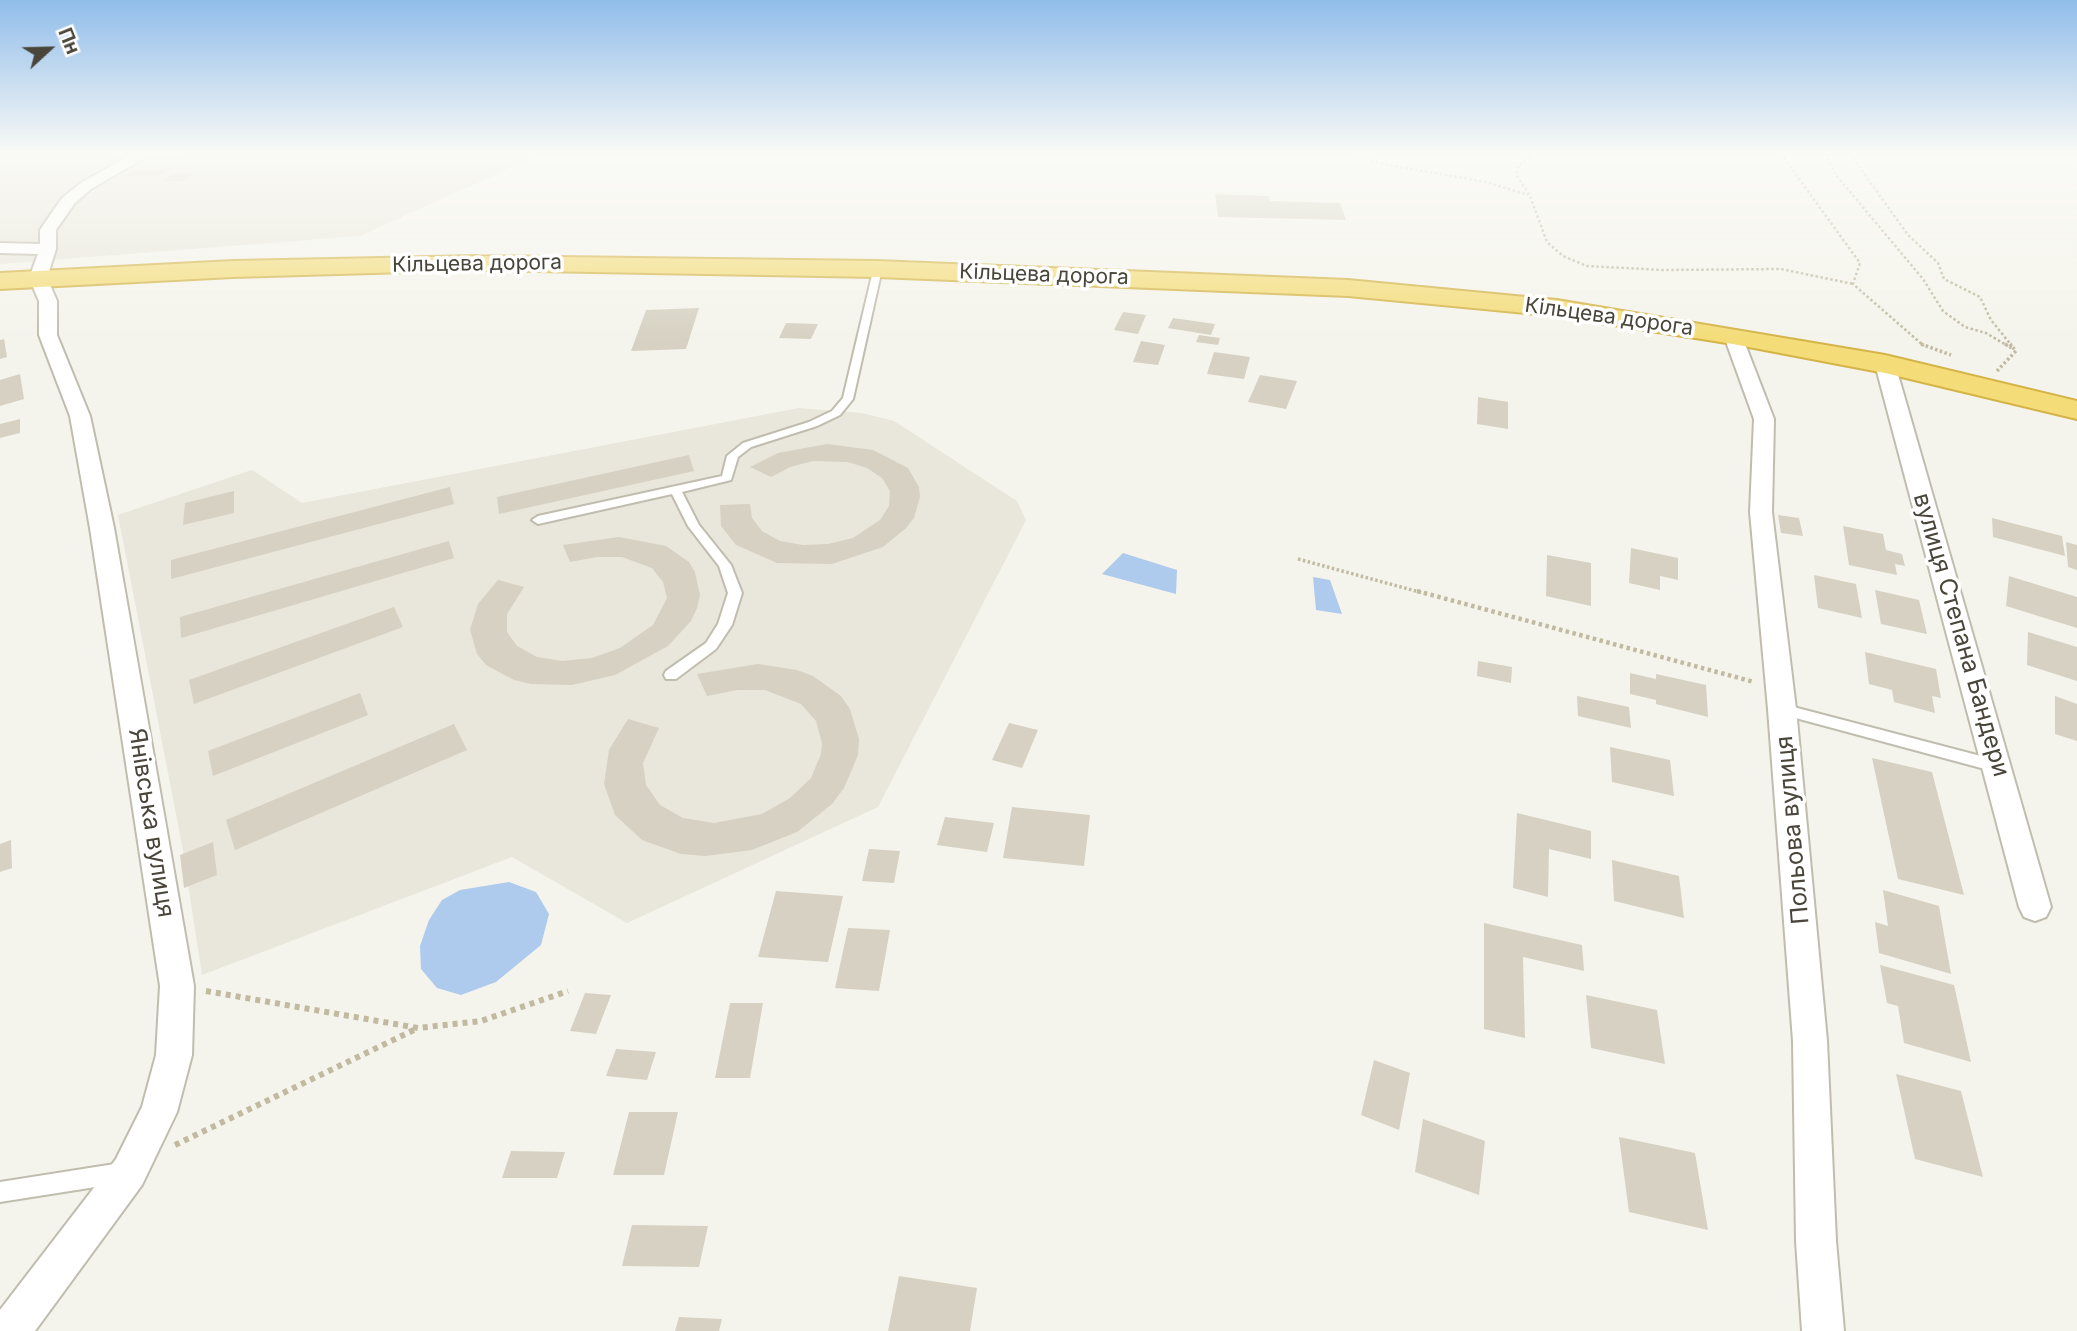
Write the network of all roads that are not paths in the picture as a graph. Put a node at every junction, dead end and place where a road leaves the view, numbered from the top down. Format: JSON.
{"nodes":[{"id":1,"x":57,"y":216,"type":"edge"},
{"id":2,"x":0,"y":248,"type":"edge"},
{"id":3,"x":48,"y":249,"type":"junction"},
{"id":4,"x":877,"y":269,"type":"junction"},
{"id":5,"x":37,"y":278,"type":"junction"},
{"id":6,"x":0,"y":281,"type":"edge"},
{"id":7,"x":1733,"y":335,"type":"junction"},
{"id":8,"x":1885,"y":364,"type":"junction"},
{"id":9,"x":2077,"y":410,"type":"edge"},
{"id":10,"x":675,"y":489,"type":"junction"},
{"id":11,"x":538,"y":520,"type":"dead end"},
{"id":12,"x":671,"y":676,"type":"dead end"},
{"id":13,"x":1781,"y":699,"type":"junction"},
{"id":14,"x":1997,"y":766,"type":"junction"},
{"id":15,"x":2035,"y":907,"type":"dead end"},
{"id":16,"x":129,"y":1172,"type":"junction"},
{"id":17,"x":0,"y":1192,"type":"edge"},
{"id":18,"x":10,"y":1331,"type":"edge"},
{"id":19,"x":1823,"y":1331,"type":"edge"}],
"edges":[{"from":1,"to":3,"type":"street"},
{"from":2,"to":3,"type":"street"},
{"from":3,"to":5,"type":"street"},
{"from":4,"to":5,"type":"highway","name":"Кільцева дорога"},
{"from":4,"to":7,"type":"highway","name":"Кільцева дорога"},
{"from":4,"to":10,"type":"lane"},
{"from":5,"to":6,"type":"highway","name":"Кільцева дорога"},
{"from":5,"to":16,"type":"street","name":"Янівська вулиця"},
{"from":7,"to":8,"type":"highway","name":"Кільцева дорога"},
{"from":7,"to":13,"type":"street","name":"Польова вулиця"},
{"from":8,"to":9,"type":"highway","name":"Кільцева дорога"},
{"from":8,"to":14,"type":"street","name":"вулиця Степана Бандери"},
{"from":10,"to":11,"type":"lane"},
{"from":10,"to":12,"type":"lane"},
{"from":13,"to":14,"type":"lane"},
{"from":13,"to":19,"type":"street","name":"Польова вулиця"},
{"from":14,"to":15,"type":"street","name":"вулиця Степана Бандери"},
{"from":16,"to":17,"type":"lane"},
{"from":16,"to":18,"type":"street","name":"Янівська вулиця"}]}
